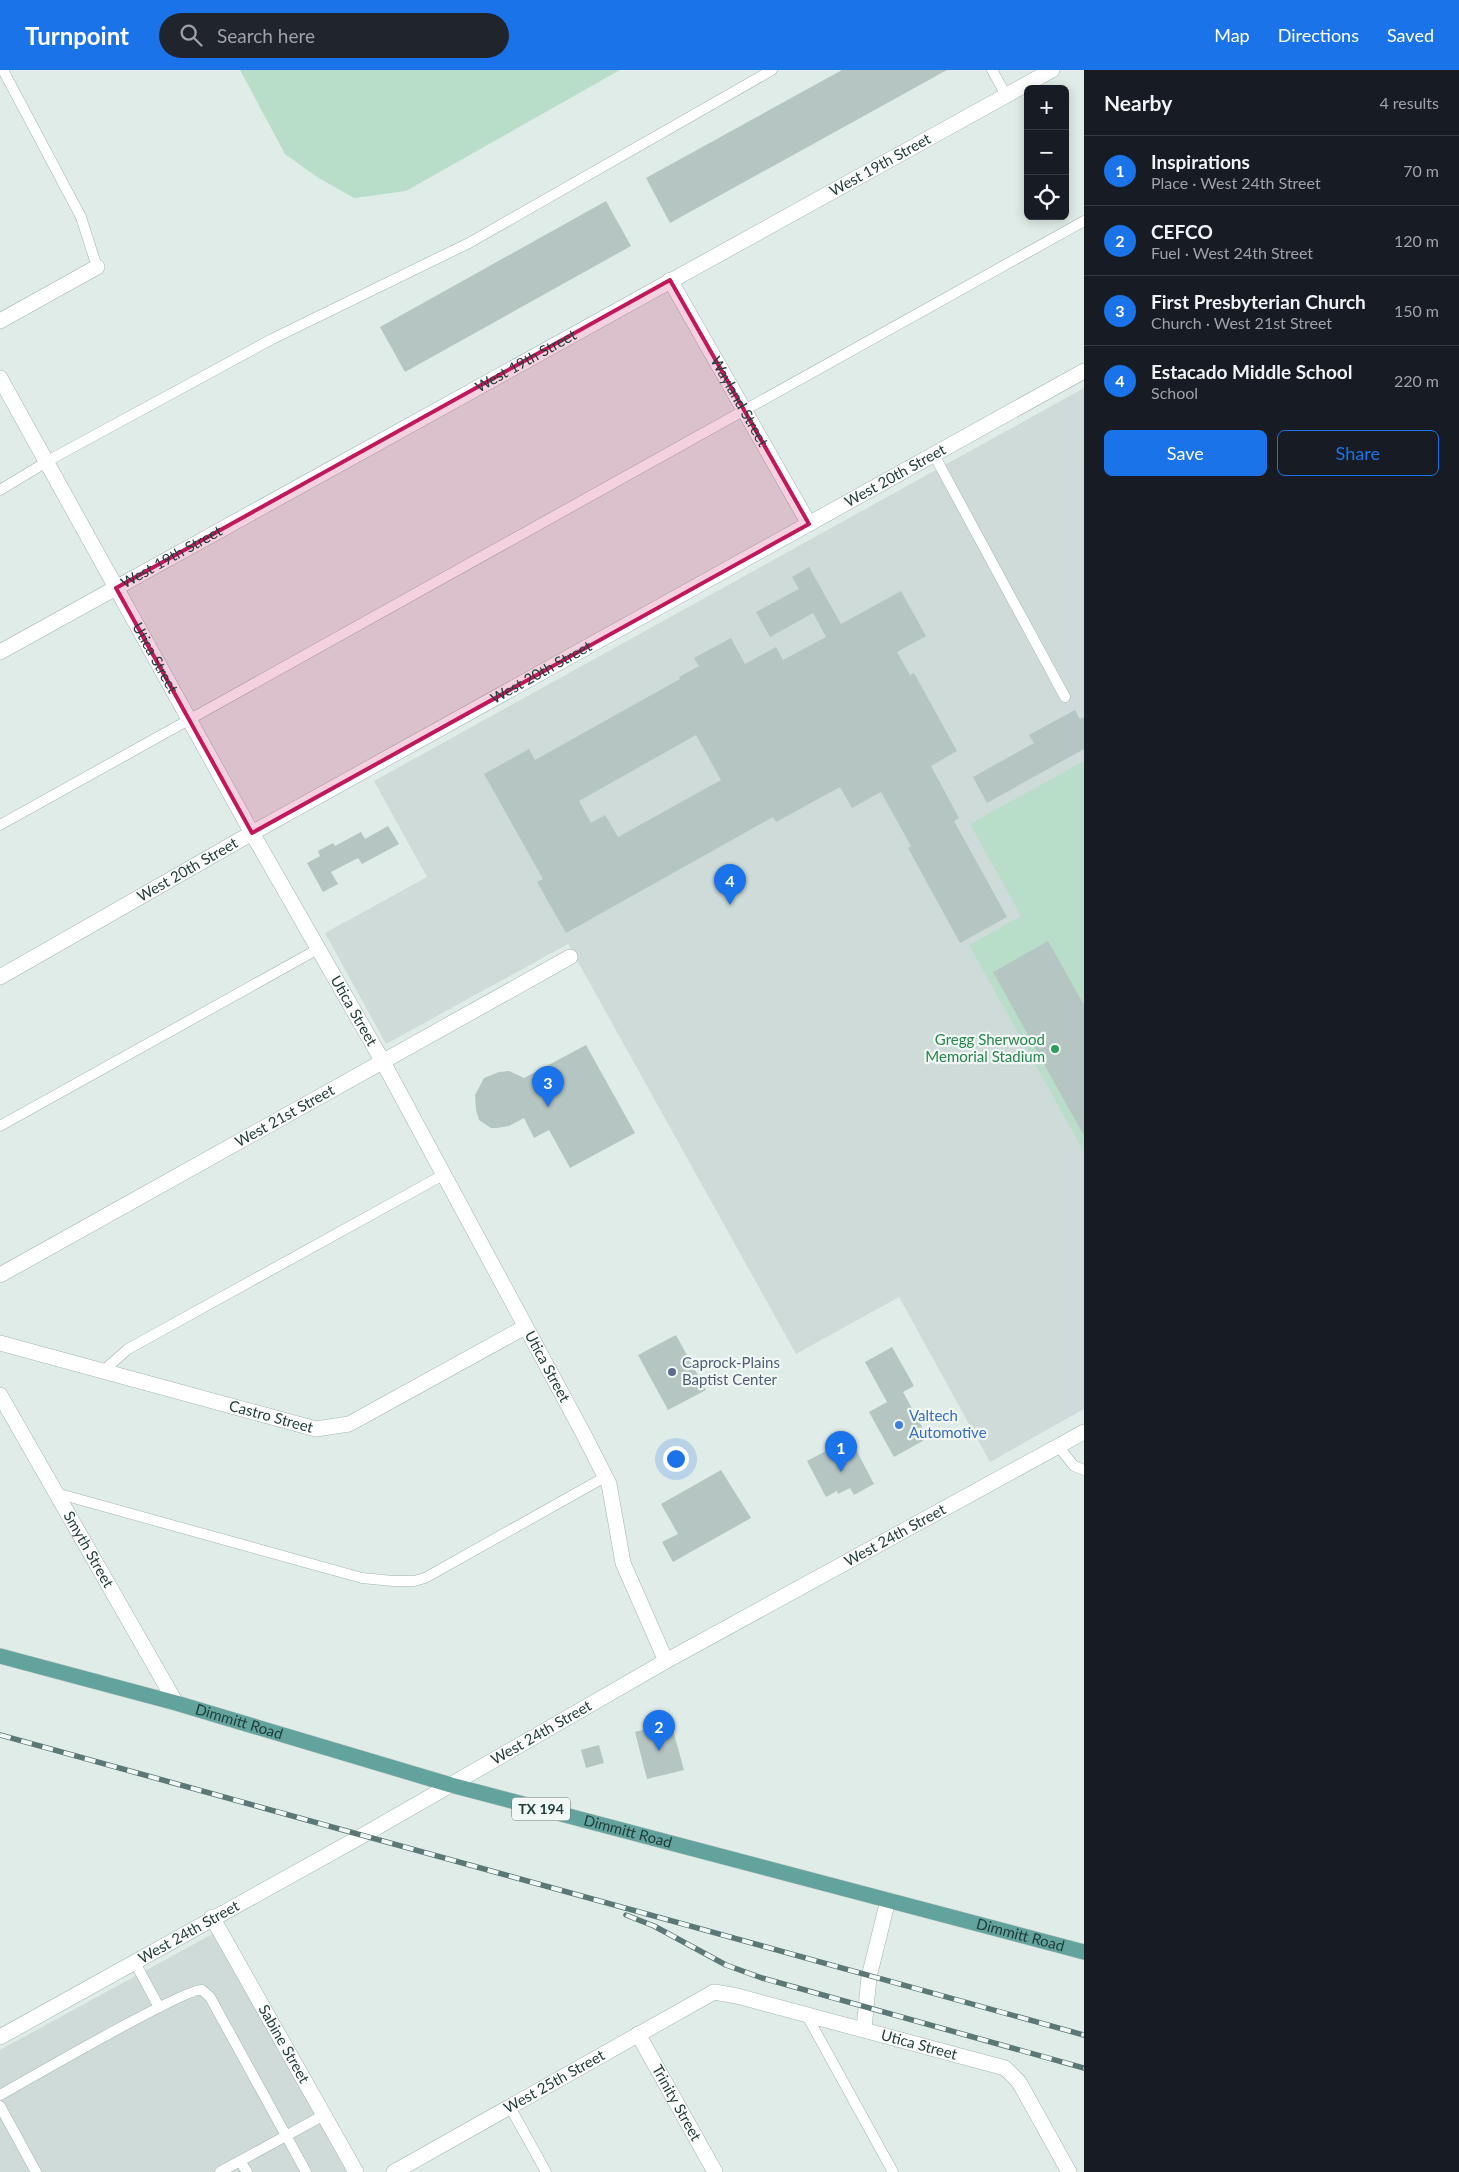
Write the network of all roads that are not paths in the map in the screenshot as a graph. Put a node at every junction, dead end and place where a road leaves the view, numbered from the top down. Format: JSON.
{"nodes":[{"id":1,"x":3,"y":70,"type":"edge"},
{"id":2,"x":772,"y":70,"type":"edge"},
{"id":3,"x":992,"y":70,"type":"edge"},
{"id":4,"x":1052,"y":70,"type":"edge"},
{"id":5,"x":1006,"y":95,"type":"junction"},
{"id":6,"x":1084,"y":220,"type":"edge"},
{"id":7,"x":97,"y":267,"type":"joint"},
{"id":8,"x":670,"y":280,"type":"junction"},
{"id":9,"x":0,"y":321,"type":"edge"},
{"id":10,"x":1084,"y":371,"type":"edge"},
{"id":11,"x":0,"y":378,"type":"edge"},
{"id":12,"x":745,"y":410,"type":"junction"},
{"id":13,"x":934,"y":455,"type":"junction"},
{"id":14,"x":48,"y":463,"type":"junction"},
{"id":15,"x":0,"y":490,"type":"edge"},
{"id":16,"x":809,"y":524,"type":"junction"},
{"id":17,"x":116,"y":588,"type":"junction"},
{"id":18,"x":0,"y":652,"type":"edge"},
{"id":19,"x":1065,"y":697,"type":"dead end"},
{"id":20,"x":190,"y":721,"type":"junction"},
{"id":21,"x":0,"y":826,"type":"edge"},
{"id":22,"x":252,"y":833,"type":"junction"},
{"id":23,"x":318,"y":949,"type":"junction"},
{"id":24,"x":570,"y":957,"type":"dead end"},
{"id":25,"x":0,"y":977,"type":"edge"},
{"id":26,"x":382,"y":1062,"type":"junction"},
{"id":27,"x":0,"y":1126,"type":"edge"},
{"id":28,"x":443,"y":1175,"type":"junction"},
{"id":29,"x":0,"y":1274,"type":"edge"},
{"id":30,"x":525,"y":1327,"type":"junction"},
{"id":31,"x":0,"y":1343,"type":"edge"},
{"id":32,"x":103,"y":1371,"type":"junction"},
{"id":33,"x":0,"y":1395,"type":"edge"},
{"id":34,"x":1084,"y":1432,"type":"edge"},
{"id":35,"x":1058,"y":1446,"type":"junction"},
{"id":36,"x":1084,"y":1470,"type":"edge"},
{"id":37,"x":605,"y":1477,"type":"junction"},
{"id":38,"x":56,"y":1493,"type":"junction"},
{"id":39,"x":0,"y":1656,"type":"edge"},
{"id":40,"x":666,"y":1661,"type":"junction"},
{"id":41,"x":176,"y":1702,"type":"junction"},
{"id":42,"x":451,"y":1786,"type":"junction"},
{"id":43,"x":888,"y":1900,"type":"junction"},
{"id":44,"x":212,"y":1917,"type":"junction"},
{"id":45,"x":1084,"y":1952,"type":"edge"},
{"id":46,"x":134,"y":1961,"type":"junction"},
{"id":47,"x":714,"y":1992,"type":"joint"},
{"id":48,"x":159,"y":2007,"type":"junction"},
{"id":49,"x":806,"y":2014,"type":"junction"},
{"id":50,"x":864,"y":2029,"type":"junction"},
{"id":51,"x":638,"y":2034,"type":"junction"},
{"id":52,"x":0,"y":2037,"type":"edge"},
{"id":53,"x":0,"y":2095,"type":"edge"},
{"id":54,"x":0,"y":2106,"type":"edge"},
{"id":55,"x":510,"y":2107,"type":"junction"},
{"id":56,"x":324,"y":2115,"type":"junction"},
{"id":57,"x":286,"y":2136,"type":"junction"},
{"id":58,"x":240,"y":2161,"type":"junction"},
{"id":59,"x":36,"y":2172,"type":"edge"},
{"id":60,"x":220,"y":2172,"type":"edge"},
{"id":61,"x":247,"y":2172,"type":"edge"},
{"id":62,"x":306,"y":2172,"type":"edge"},
{"id":63,"x":356,"y":2172,"type":"edge"},
{"id":64,"x":394,"y":2172,"type":"edge"},
{"id":65,"x":546,"y":2172,"type":"edge"},
{"id":66,"x":715,"y":2172,"type":"edge"},
{"id":67,"x":892,"y":2172,"type":"edge"},
{"id":68,"x":1069,"y":2172,"type":"edge"}],
"edges":[{"from":1,"to":7,"type":"lane"},
{"from":2,"to":14,"type":"lane"},
{"from":3,"to":5,"type":"lane"},
{"from":4,"to":5,"type":"street","name":"West 19th Street"},
{"from":5,"to":8,"type":"street","name":"West 19th Street"},
{"from":6,"to":12,"type":"lane"},
{"from":7,"to":9,"type":"street"},
{"from":8,"to":12,"type":"street","name":"Wayland Street"},
{"from":8,"to":17,"type":"street","name":"West 19th Street"},
{"from":10,"to":13,"type":"street","name":"West 20th Street"},
{"from":11,"to":14,"type":"street","name":"Utica Street"},
{"from":12,"to":16,"type":"street","name":"Wayland Street"},
{"from":12,"to":20,"type":"lane"},
{"from":13,"to":16,"type":"street","name":"West 20th Street"},
{"from":13,"to":19,"type":"lane"},
{"from":14,"to":15,"type":"lane"},
{"from":14,"to":17,"type":"street","name":"Utica Street"},
{"from":16,"to":22,"type":"street","name":"West 20th Street"},
{"from":17,"to":18,"type":"street","name":"West 19th Street"},
{"from":17,"to":20,"type":"street","name":"Utica Street"},
{"from":20,"to":21,"type":"lane"},
{"from":20,"to":22,"type":"street","name":"Utica Street"},
{"from":22,"to":23,"type":"street","name":"Utica Street"},
{"from":22,"to":25,"type":"street","name":"West 20th Street"},
{"from":23,"to":26,"type":"street","name":"Utica Street"},
{"from":23,"to":27,"type":"lane"},
{"from":24,"to":26,"type":"street","name":"West 21st Street"},
{"from":26,"to":28,"type":"street","name":"Utica Street"},
{"from":26,"to":29,"type":"street","name":"West 21st Street"},
{"from":28,"to":30,"type":"street","name":"Utica Street"},
{"from":28,"to":32,"type":"lane"},
{"from":30,"to":32,"type":"street","name":"Castro Street"},
{"from":30,"to":37,"type":"street","name":"Utica Street"},
{"from":31,"to":32,"type":"street","name":"Castro Street"},
{"from":33,"to":38,"type":"street","name":"Smyth Street"},
{"from":34,"to":35,"type":"street","name":"West 24th Street"},
{"from":35,"to":36,"type":"lane"},
{"from":35,"to":40,"type":"street","name":"West 24th Street"},
{"from":37,"to":38,"type":"lane"},
{"from":37,"to":40,"type":"street","name":"Utica Street"},
{"from":38,"to":41,"type":"street","name":"Smyth Street"},
{"from":39,"to":41,"type":"main road","name":"Dimmitt Road","number":"TX 194"},
{"from":40,"to":42,"type":"street","name":"West 24th Street"},
{"from":41,"to":42,"type":"main road","name":"Dimmitt Road","number":"TX 194"},
{"from":42,"to":43,"type":"main road","name":"Dimmitt Road","number":"TX 194"},
{"from":42,"to":44,"type":"street","name":"West 24th Street"},
{"from":43,"to":45,"type":"main road","name":"Dimmitt Road","number":"TX 194"},
{"from":43,"to":50,"type":"street"},
{"from":44,"to":46,"type":"street","name":"West 24th Street"},
{"from":44,"to":56,"type":"street","name":"Sabine Street"},
{"from":46,"to":48,"type":"lane"},
{"from":46,"to":52,"type":"street","name":"West 24th Street"},
{"from":47,"to":49,"type":"street","name":"Utica Street"},
{"from":47,"to":51,"type":"street","name":"West 25th Street"},
{"from":48,"to":53,"type":"lane"},
{"from":48,"to":57,"type":"lane"},
{"from":49,"to":50,"type":"street","name":"Utica Street"},
{"from":49,"to":67,"type":"lane"},
{"from":50,"to":68,"type":"street","name":"Utica Street"},
{"from":51,"to":55,"type":"street","name":"West 25th Street"},
{"from":51,"to":66,"type":"street","name":"Trinity Street"},
{"from":54,"to":59,"type":"lane"},
{"from":55,"to":64,"type":"street","name":"West 25th Street"},
{"from":55,"to":65,"type":"lane"},
{"from":56,"to":57,"type":"lane"},
{"from":56,"to":63,"type":"street","name":"Sabine Street"},
{"from":57,"to":58,"type":"lane"},
{"from":57,"to":62,"type":"lane"},
{"from":58,"to":60,"type":"lane"},
{"from":58,"to":61,"type":"lane"}]}
